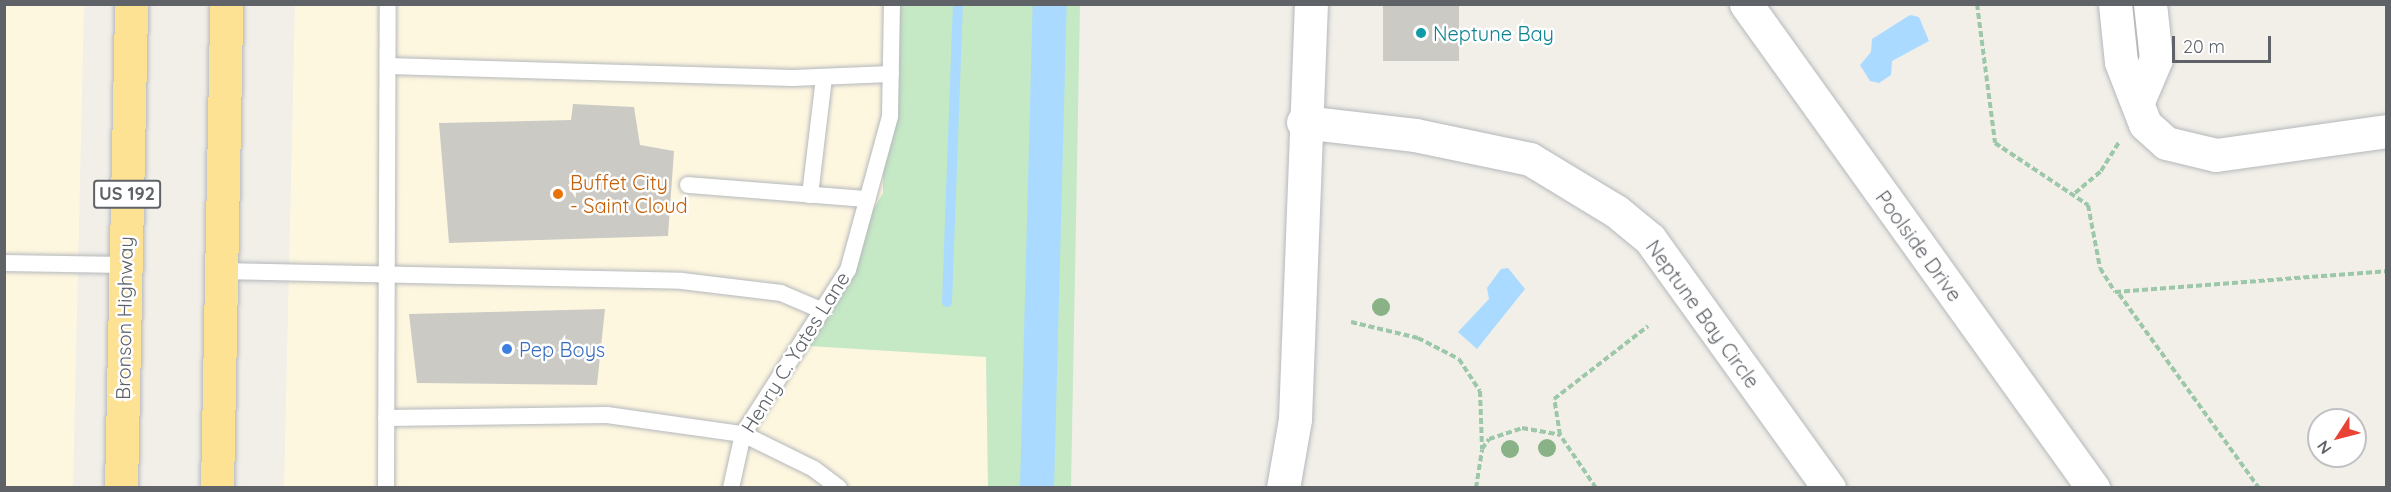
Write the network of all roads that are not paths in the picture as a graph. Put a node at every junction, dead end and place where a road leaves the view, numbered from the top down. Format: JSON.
{"nodes":[{"id":1,"x":131,"y":4,"type":"edge"},
{"id":2,"x":226,"y":4,"type":"edge"},
{"id":3,"x":388,"y":4,"type":"edge"},
{"id":4,"x":892,"y":4,"type":"edge"},
{"id":5,"x":1311,"y":4,"type":"edge"},
{"id":6,"x":1746,"y":4,"type":"edge"},
{"id":7,"x":2115,"y":4,"type":"edge"},
{"id":8,"x":2150,"y":4,"type":"edge"},
{"id":9,"x":388,"y":66,"type":"junction"},
{"id":10,"x":891,"y":74,"type":"junction"},
{"id":11,"x":824,"y":78,"type":"junction"},
{"id":12,"x":2142,"y":112,"type":"junction"},
{"id":13,"x":1303,"y":122,"type":"junction"},
{"id":14,"x":2386,"y":131,"type":"edge"},
{"id":15,"x":688,"y":185,"type":"dead end"},
{"id":16,"x":810,"y":195,"type":"junction"},
{"id":17,"x":867,"y":199,"type":"junction"},
{"id":18,"x":4,"y":263,"type":"edge"},
{"id":19,"x":125,"y":265,"type":"junction"},
{"id":20,"x":221,"y":271,"type":"junction"},
{"id":21,"x":387,"y":274,"type":"junction"},
{"id":22,"x":821,"y":310,"type":"junction"},
{"id":23,"x":386,"y":418,"type":"junction"},
{"id":24,"x":743,"y":434,"type":"junction"},
{"id":25,"x":121,"y":488,"type":"edge"},
{"id":26,"x":217,"y":488,"type":"edge"},
{"id":27,"x":386,"y":488,"type":"edge"},
{"id":28,"x":731,"y":488,"type":"edge"},
{"id":29,"x":838,"y":488,"type":"edge"},
{"id":30,"x":1283,"y":488,"type":"edge"},
{"id":31,"x":1829,"y":488,"type":"edge"},
{"id":32,"x":2093,"y":488,"type":"edge"}],
"edges":[{"from":1,"to":19,"type":"highway","name":"Bronson Highway","number":"US 192"},
{"from":2,"to":20,"type":"highway"},
{"from":3,"to":9,"type":"lane"},
{"from":4,"to":10,"type":"lane","name":"Henry C. Yates Lane"},
{"from":5,"to":13,"type":"street"},
{"from":6,"to":32,"type":"street","name":"Poolside Drive"},
{"from":7,"to":12,"type":"street"},
{"from":8,"to":12,"type":"street"},
{"from":9,"to":11,"type":"lane"},
{"from":9,"to":21,"type":"lane"},
{"from":10,"to":11,"type":"lane"},
{"from":10,"to":17,"type":"lane","name":"Henry C. Yates Lane"},
{"from":11,"to":16,"type":"lane"},
{"from":12,"to":14,"type":"street"},
{"from":13,"to":30,"type":"street"},
{"from":13,"to":31,"type":"street","name":"Neptune Bay Circle"},
{"from":15,"to":16,"type":"lane"},
{"from":16,"to":17,"type":"lane"},
{"from":17,"to":22,"type":"lane","name":"Henry C. Yates Lane"},
{"from":18,"to":19,"type":"lane"},
{"from":19,"to":25,"type":"highway","name":"Bronson Highway","number":"US 192"},
{"from":20,"to":21,"type":"lane"},
{"from":20,"to":26,"type":"highway"},
{"from":21,"to":22,"type":"lane"},
{"from":21,"to":23,"type":"lane"},
{"from":22,"to":24,"type":"lane","name":"Henry C. Yates Lane"},
{"from":23,"to":24,"type":"lane"},
{"from":23,"to":27,"type":"lane"},
{"from":24,"to":28,"type":"lane","name":"Henry C. Yates Lane"},
{"from":24,"to":29,"type":"lane"}]}
